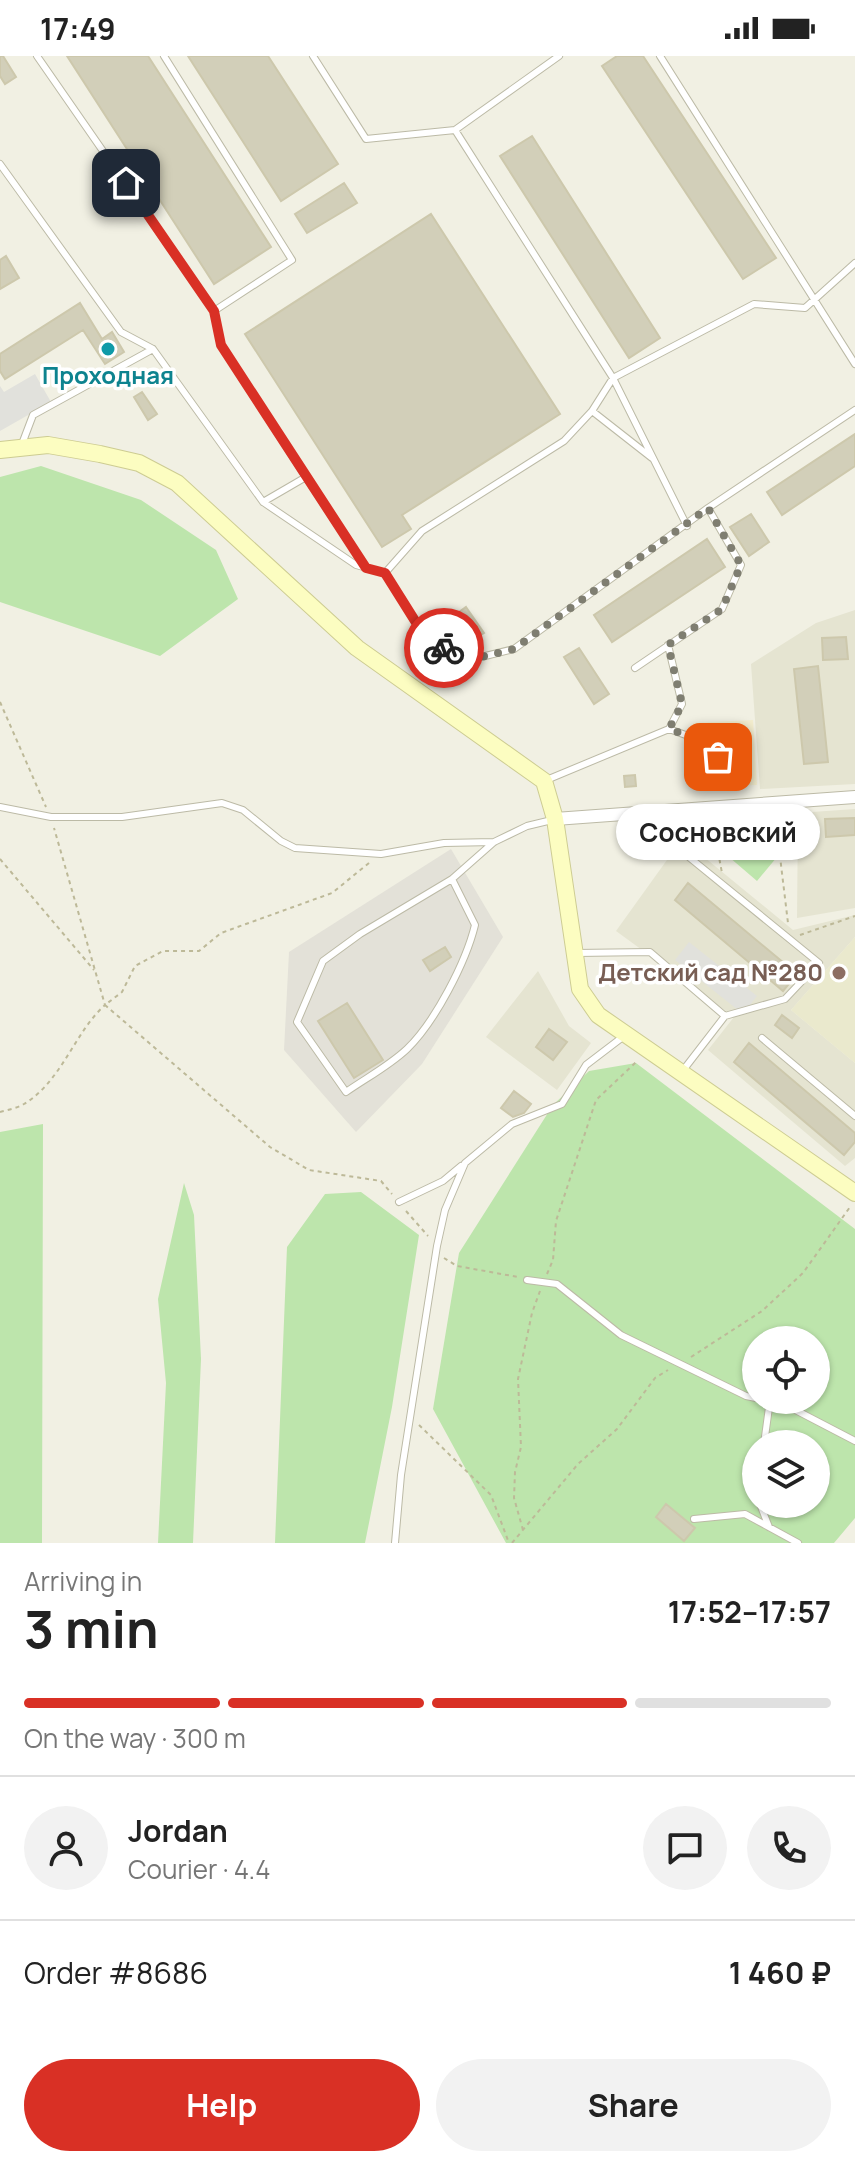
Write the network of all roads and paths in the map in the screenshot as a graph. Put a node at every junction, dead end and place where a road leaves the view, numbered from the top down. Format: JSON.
{"nodes":[{"id":1,"x":37,"y":56,"type":"edge"},
{"id":2,"x":164,"y":56,"type":"edge"},
{"id":3,"x":313,"y":56,"type":"edge"},
{"id":4,"x":559,"y":56,"type":"edge"},
{"id":5,"x":660,"y":56,"type":"edge"},
{"id":6,"x":455,"y":130,"type":"junction"},
{"id":7,"x":0,"y":164,"type":"edge"},
{"id":8,"x":855,"y":263,"type":"edge"},
{"id":9,"x":815,"y":299,"type":"junction"},
{"id":10,"x":214,"y":311,"type":"junction"},
{"id":11,"x":153,"y":349,"type":"junction"},
{"id":12,"x":855,"y":364,"type":"edge"},
{"id":13,"x":613,"y":378,"type":"junction"},
{"id":14,"x":855,"y":410,"type":"edge"},
{"id":15,"x":592,"y":411,"type":"junction"},
{"id":16,"x":20,"y":448,"type":"junction"},
{"id":17,"x":0,"y":450,"type":"edge"},
{"id":18,"x":654,"y":460,"type":"junction"},
{"id":19,"x":306,"y":477,"type":"junction"},
{"id":20,"x":263,"y":502,"type":"junction"},
{"id":21,"x":708,"y":508,"type":"junction"},
{"id":22,"x":687,"y":526,"type":"junction"},
{"id":23,"x":366,"y":568,"type":"junction"},
{"id":24,"x":385,"y":573,"type":"junction"},
{"id":25,"x":668,"y":645,"type":"junction"},
{"id":26,"x":635,"y":668,"type":"dead end"},
{"id":27,"x":0,"y":702,"type":"edge"},
{"id":28,"x":669,"y":729,"type":"junction"},
{"id":29,"x":718,"y":757,"type":"dead end"},
{"id":30,"x":544,"y":781,"type":"junction"},
{"id":31,"x":855,"y":797,"type":"edge"},
{"id":32,"x":774,"y":802,"type":"junction"},
{"id":33,"x":0,"y":807,"type":"edge"},
{"id":34,"x":709,"y":807,"type":"junction"},
{"id":35,"x":672,"y":810,"type":"junction"},
{"id":36,"x":51,"y":817,"type":"junction"},
{"id":37,"x":555,"y":819,"type":"junction"},
{"id":38,"x":494,"y":842,"type":"junction"},
{"id":39,"x":381,"y":854,"type":"junction"},
{"id":40,"x":0,"y":859,"type":"edge"},
{"id":41,"x":452,"y":879,"type":"junction"},
{"id":42,"x":725,"y":887,"type":"junction"},
{"id":43,"x":855,"y":916,"type":"edge"},
{"id":44,"x":789,"y":939,"type":"junction"},
{"id":45,"x":576,"y":953,"type":"junction"},
{"id":46,"x":95,"y":971,"type":"junction"},
{"id":47,"x":105,"y":1005,"type":"junction"},
{"id":48,"x":725,"y":1016,"type":"junction"},
{"id":49,"x":626,"y":1035,"type":"junction"},
{"id":50,"x":762,"y":1038,"type":"dead end"},
{"id":51,"x":681,"y":1073,"type":"junction"},
{"id":52,"x":0,"y":1112,"type":"edge"},
{"id":53,"x":855,"y":1116,"type":"edge"},
{"id":54,"x":465,"y":1163,"type":"junction"},
{"id":55,"x":851,"y":1185,"type":"edge"},
{"id":56,"x":399,"y":1202,"type":"junction"},
{"id":57,"x":436,"y":1250,"type":"junction"},
{"id":58,"x":527,"y":1280,"type":"joint"},
{"id":59,"x":742,"y":1394,"type":"edge"},
{"id":60,"x":803,"y":1414,"type":"edge"},
{"id":61,"x":410,"y":1416,"type":"junction"},
{"id":62,"x":855,"y":1441,"type":"edge"},
{"id":63,"x":765,"y":1518,"type":"edge"},
{"id":64,"x":694,"y":1519,"type":"dead end"},
{"id":65,"x":769,"y":1527,"type":"junction"},
{"id":66,"x":395,"y":1543,"type":"edge"},
{"id":67,"x":509,"y":1543,"type":"edge"},
{"id":68,"x":798,"y":1543,"type":"edge"}],
"edges":[{"from":1,"to":10,"type":"lane"},
{"from":2,"to":10,"type":"lane"},
{"from":3,"to":6,"type":"lane"},
{"from":4,"to":6,"type":"lane"},
{"from":5,"to":9,"type":"lane"},
{"from":6,"to":13,"type":"lane"},
{"from":7,"to":11,"type":"lane"},
{"from":8,"to":9,"type":"lane"},
{"from":9,"to":12,"type":"lane"},
{"from":9,"to":13,"type":"lane"},
{"from":10,"to":19,"type":"lane"},
{"from":11,"to":16,"type":"lane"},
{"from":11,"to":20,"type":"lane"},
{"from":13,"to":15,"type":"lane"},
{"from":13,"to":18,"type":"lane"},
{"from":14,"to":21,"type":"lane"},
{"from":15,"to":18,"type":"lane"},
{"from":15,"to":24,"type":"lane"},
{"from":16,"to":17,"type":"street"},
{"from":16,"to":30,"type":"street"},
{"from":18,"to":22,"type":"lane"},
{"from":19,"to":20,"type":"lane"},
{"from":19,"to":23,"type":"lane"},
{"from":20,"to":23,"type":"lane"},
{"from":21,"to":22,"type":"lane"},
{"from":21,"to":25,"type":"lane"},
{"from":22,"to":24,"type":"lane"},
{"from":23,"to":24,"type":"lane"},
{"from":25,"to":26,"type":"lane"},
{"from":25,"to":28,"type":"lane"},
{"from":27,"to":36,"type":"path"},
{"from":28,"to":29,"type":"lane"},
{"from":28,"to":30,"type":"lane"},
{"from":30,"to":37,"type":"street"},
{"from":31,"to":32,"type":"street"},
{"from":32,"to":34,"type":"street"},
{"from":32,"to":44,"type":"path"},
{"from":33,"to":36,"type":"lane"},
{"from":34,"to":35,"type":"street"},
{"from":34,"to":42,"type":"path"},
{"from":35,"to":37,"type":"street"},
{"from":35,"to":42,"type":"lane"},
{"from":36,"to":39,"type":"lane"},
{"from":36,"to":46,"type":"path"},
{"from":37,"to":38,"type":"lane"},
{"from":37,"to":45,"type":"street"},
{"from":38,"to":39,"type":"lane"},
{"from":38,"to":41,"type":"lane"},
{"from":39,"to":47,"type":"path"},
{"from":40,"to":46,"type":"path"},
{"from":41,"to":41,"type":"lane"},
{"from":42,"to":44,"type":"lane"},
{"from":43,"to":44,"type":"path"},
{"from":44,"to":48,"type":"lane"},
{"from":45,"to":48,"type":"lane"},
{"from":45,"to":49,"type":"street"},
{"from":46,"to":47,"type":"path"},
{"from":47,"to":52,"type":"path"},
{"from":47,"to":56,"type":"path"},
{"from":48,"to":51,"type":"lane"},
{"from":49,"to":51,"type":"street"},
{"from":49,"to":54,"type":"lane"},
{"from":50,"to":53,"type":"lane"},
{"from":51,"to":55,"type":"street"},
{"from":54,"to":56,"type":"lane"},
{"from":54,"to":57,"type":"lane"},
{"from":56,"to":57,"type":"path"},
{"from":57,"to":58,"type":"path"},
{"from":57,"to":61,"type":"lane"},
{"from":58,"to":59,"type":"lane"},
{"from":60,"to":62,"type":"lane"},
{"from":61,"to":66,"type":"lane"},
{"from":61,"to":67,"type":"path"},
{"from":63,"to":65,"type":"lane"},
{"from":64,"to":65,"type":"lane"},
{"from":65,"to":68,"type":"lane"}]}
